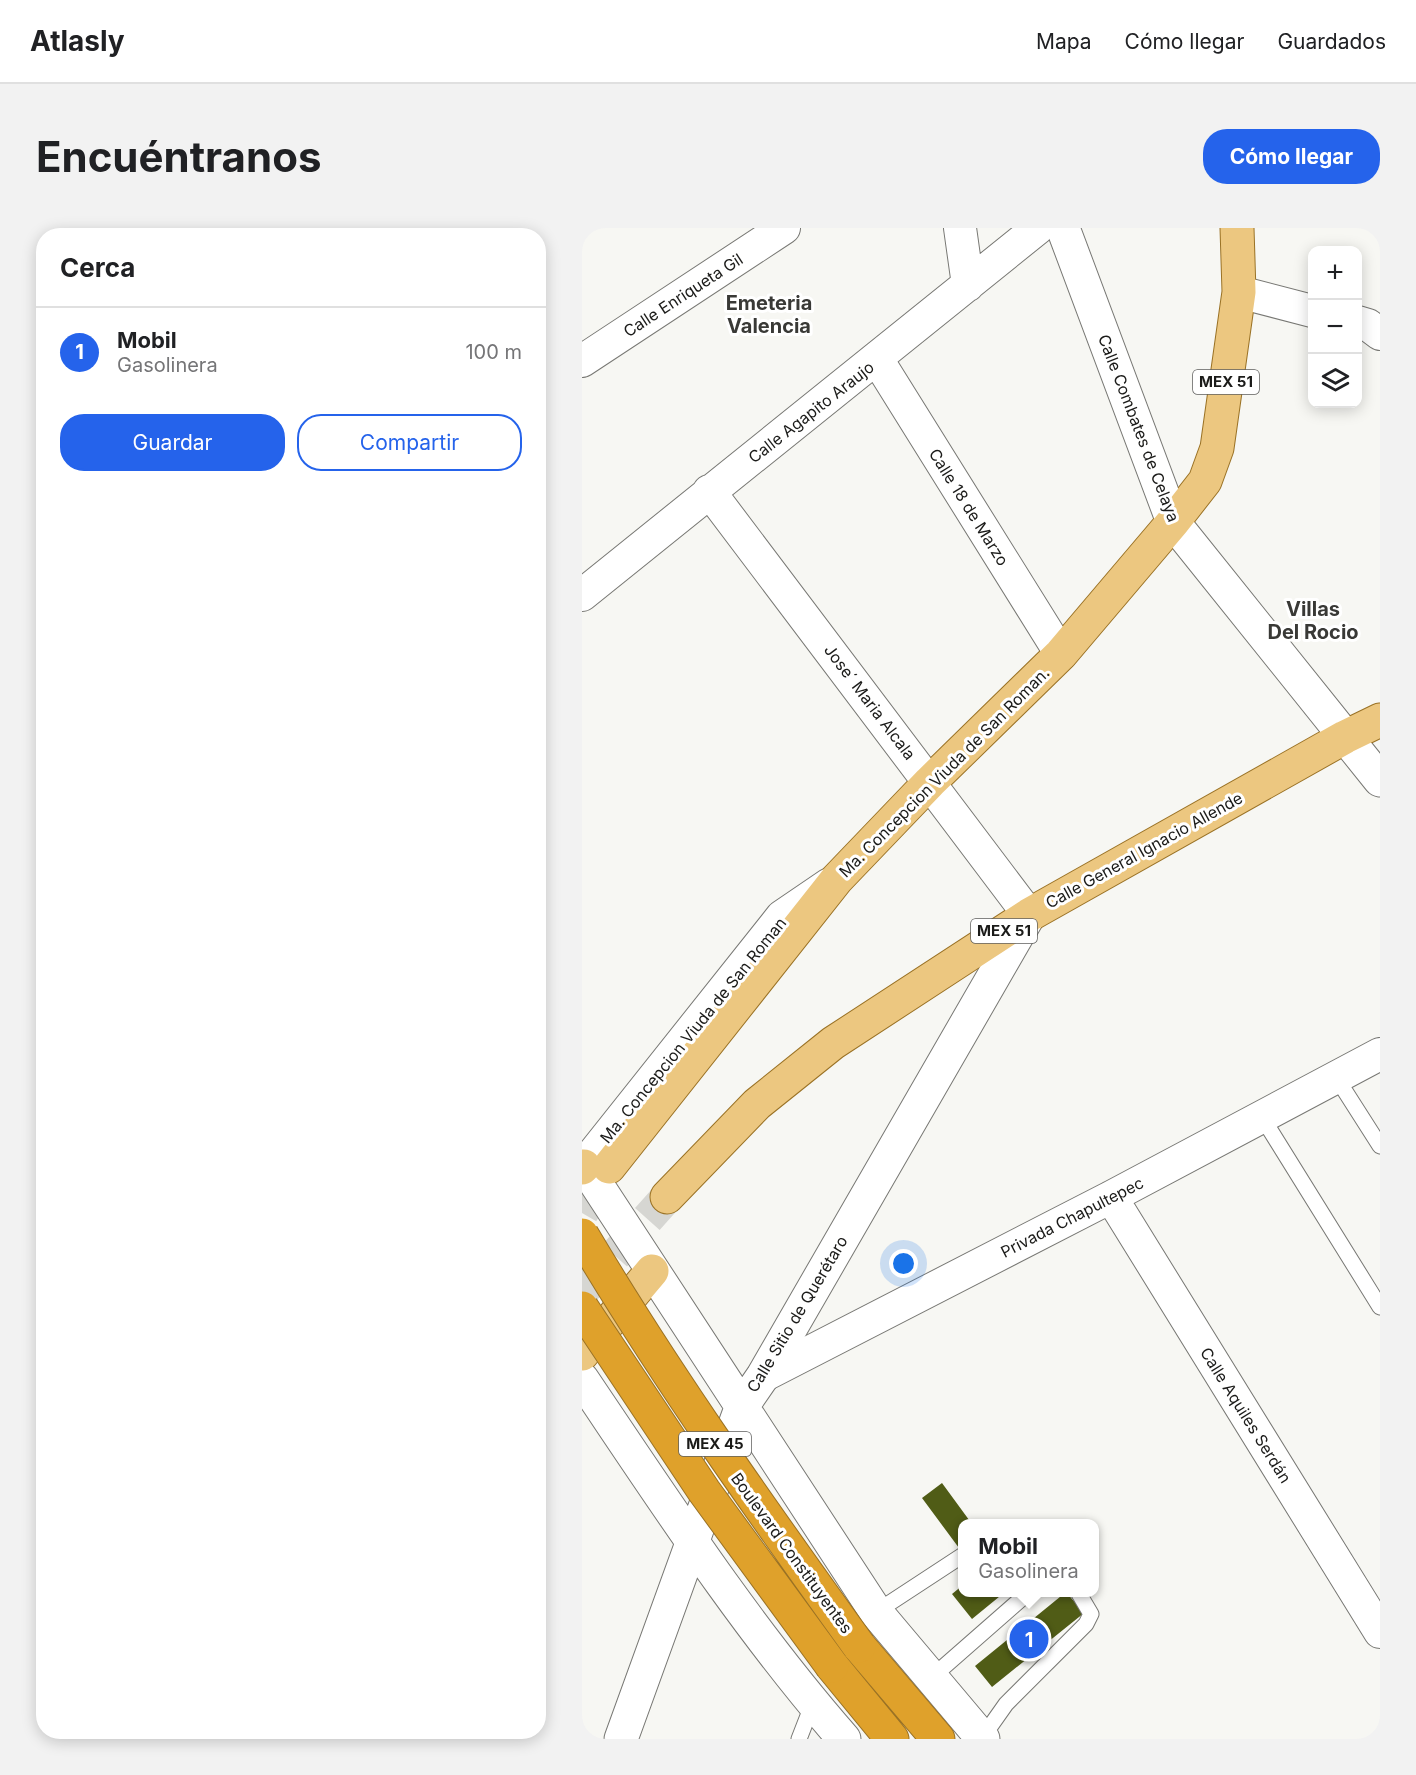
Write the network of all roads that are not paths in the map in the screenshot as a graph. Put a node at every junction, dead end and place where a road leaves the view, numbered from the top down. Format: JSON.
{"nodes":[{"id":1,"x":784,"y":228,"type":"edge"},
{"id":2,"x":960,"y":228,"type":"edge"},
{"id":3,"x":1038,"y":228,"type":"edge"},
{"id":4,"x":1063,"y":228,"type":"edge"},
{"id":5,"x":1237,"y":228,"type":"edge"},
{"id":6,"x":968,"y":285,"type":"junction"},
{"id":7,"x":1239,"y":292,"type":"junction"},
{"id":8,"x":1308,"y":310,"type":"edge"},
{"id":9,"x":1362,"y":323,"type":"edge"},
{"id":10,"x":1380,"y":334,"type":"edge"},
{"id":11,"x":877,"y":359,"type":"junction"},
{"id":12,"x":582,"y":361,"type":"edge"},
{"id":13,"x":709,"y":491,"type":"junction"},
{"id":14,"x":1173,"y":522,"type":"junction"},
{"id":15,"x":582,"y":595,"type":"edge"},
{"id":16,"x":1061,"y":654,"type":"junction"},
{"id":17,"x":1380,"y":720,"type":"edge"},
{"id":18,"x":1345,"y":737,"type":"junction"},
{"id":19,"x":1380,"y":780,"type":"edge"},
{"id":20,"x":930,"y":782,"type":"junction"},
{"id":21,"x":837,"y":879,"type":"joint"},
{"id":22,"x":1029,"y":915,"type":"junction"},
{"id":23,"x":1380,"y":1054,"type":"edge"},
{"id":24,"x":1336,"y":1077,"type":"junction"},
{"id":25,"x":1262,"y":1117,"type":"junction"},
{"id":26,"x":1380,"y":1146,"type":"edge"},
{"id":27,"x":589,"y":1166,"type":"edge"},
{"id":28,"x":667,"y":1197,"type":"tunnel mouth"},
{"id":29,"x":1112,"y":1197,"type":"junction"},
{"id":30,"x":582,"y":1235,"type":"edge"},
{"id":31,"x":652,"y":1272,"type":"junction"},
{"id":32,"x":1380,"y":1307,"type":"edge"},
{"id":33,"x":582,"y":1308,"type":"edge"},
{"id":34,"x":582,"y":1354,"type":"edge"},
{"id":35,"x":763,"y":1376,"type":"junction"},
{"id":36,"x":582,"y":1379,"type":"edge"},
{"id":37,"x":741,"y":1408,"type":"junction"},
{"id":38,"x":691,"y":1542,"type":"junction"},
{"id":39,"x":958,"y":1558,"type":"edge"},
{"id":40,"x":1024,"y":1597,"type":"edge"},
{"id":41,"x":1081,"y":1597,"type":"edge"},
{"id":42,"x":876,"y":1612,"type":"junction"},
{"id":43,"x":1380,"y":1632,"type":"edge"},
{"id":44,"x":931,"y":1678,"type":"junction"},
{"id":45,"x":813,"y":1703,"type":"junction"},
{"id":46,"x":982,"y":1738,"type":"edge"},
{"id":47,"x":621,"y":1739,"type":"edge"},
{"id":48,"x":799,"y":1739,"type":"edge"},
{"id":49,"x":844,"y":1739,"type":"edge"},
{"id":50,"x":892,"y":1739,"type":"edge"},
{"id":51,"x":938,"y":1739,"type":"edge"}],
"edges":[{"from":1,"to":12,"type":"street","name":"Calle Enriqueta Gil"},
{"from":2,"to":6,"type":"street"},
{"from":3,"to":6,"type":"street","name":"Calle Agapito Araujo"},
{"from":4,"to":14,"type":"main road","name":"Calle Combates de Celaya"},
{"from":5,"to":7,"type":"main road","number":"MEX 51"},
{"from":6,"to":11,"type":"street","name":"Calle Agapito Araujo"},
{"from":7,"to":8,"type":"street"},
{"from":7,"to":14,"type":"main road","number":"MEX 51"},
{"from":9,"to":10,"type":"street"},
{"from":11,"to":13,"type":"street","name":"Calle Agapito Araujo"},
{"from":11,"to":16,"type":"street","name":"Calle 18 de Marzo"},
{"from":13,"to":15,"type":"street","name":"Calle Agapito Araujo"},
{"from":13,"to":20,"type":"street","name":"Jose´ Maria Alcala"},
{"from":14,"to":16,"type":"main road","name":"Ma. Concepcion Viuda de San Roman.","number":"MEX 51"},
{"from":14,"to":18,"type":"main road","name":"Calle Combates de Celaya"},
{"from":16,"to":20,"type":"main road","name":"Ma. Concepcion Viuda de San Roman.","number":"MEX 51"},
{"from":17,"to":18,"type":"main road","name":"Calle General Ignacio Allende","number":"MEX 51"},
{"from":18,"to":19,"type":"main road","name":"Calle Combates de Celaya"},
{"from":18,"to":22,"type":"main road","name":"Calle General Ignacio Allende","number":"MEX 51"},
{"from":20,"to":21,"type":"main road","name":"Ma. Concepcion Viuda de San Roman.","number":"MEX 51"},
{"from":20,"to":22,"type":"street","name":"Jose´ Maria Alcala"},
{"from":21,"to":27,"type":"main road","name":"Ma. Concepcion Viuda de San Roman"},
{"from":22,"to":28,"type":"main road","name":"Calle General Ignacio Allende","number":"MEX 51"},
{"from":22,"to":35,"type":"main road","name":"Calle Sitio de Querétaro"},
{"from":23,"to":24,"type":"street","name":"Privada Chapultepec"},
{"from":24,"to":25,"type":"street","name":"Privada Chapultepec"},
{"from":24,"to":26,"type":"lane"},
{"from":25,"to":29,"type":"street","name":"Privada Chapultepec"},
{"from":25,"to":32,"type":"lane"},
{"from":27,"to":31,"type":"main road"},
{"from":29,"to":35,"type":"street","name":"Privada Chapultepec"},
{"from":29,"to":43,"type":"street","name":"Calle Aquiles Serdán"},
{"from":30,"to":51,"type":"highway","name":"Boulevard Constituyentes","number":"MEX 45","bridge":true},
{"from":31,"to":34,"type":"main road"},
{"from":31,"to":37,"type":"main road"},
{"from":33,"to":50,"type":"highway","number":"MEX 45","bridge":true},
{"from":35,"to":37,"type":"main road","name":"Calle Sitio de Querétaro"},
{"from":36,"to":38,"type":"main road"},
{"from":37,"to":38,"type":"main road","name":"Calle Sitio de Querétaro"},
{"from":37,"to":42,"type":"main road"},
{"from":38,"to":45,"type":"main road"},
{"from":38,"to":47,"type":"main road","name":"Calle Sitio de Querétaro"},
{"from":39,"to":42,"type":"lane"},
{"from":40,"to":44,"type":"lane"},
{"from":41,"to":46,"type":"lane"},
{"from":42,"to":44,"type":"main road"},
{"from":44,"to":46,"type":"main road"},
{"from":45,"to":48,"type":"lane"},
{"from":45,"to":49,"type":"main road"}]}
